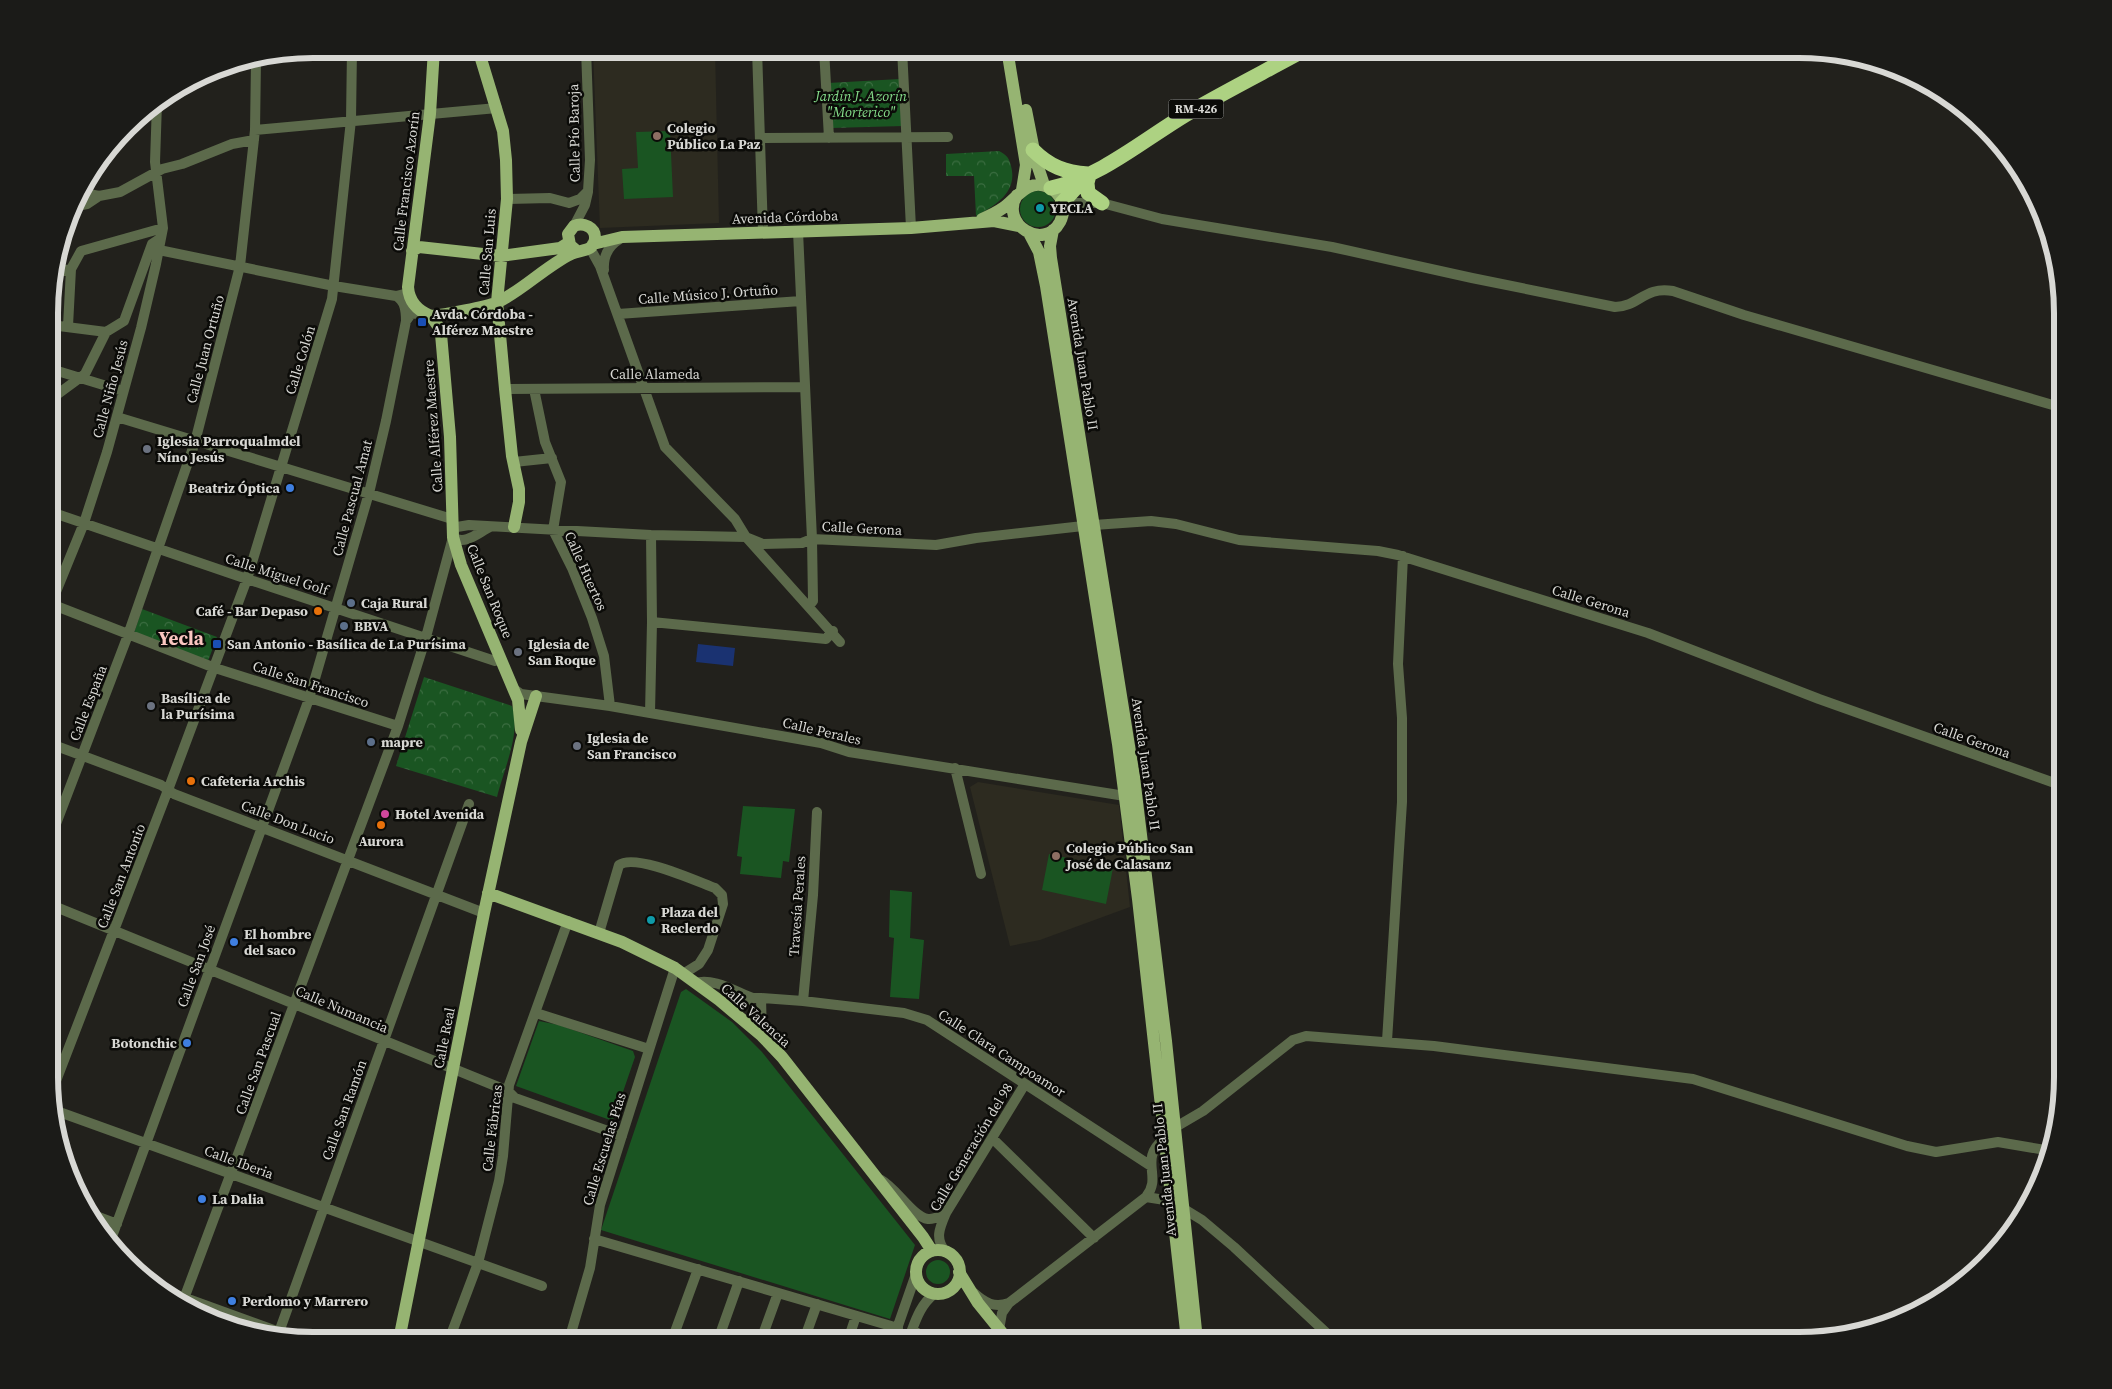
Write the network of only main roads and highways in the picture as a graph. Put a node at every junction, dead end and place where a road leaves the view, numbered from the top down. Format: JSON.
{"nodes":[{"id":1,"x":433,"y":58,"type":"edge"},
{"id":2,"x":481,"y":58,"type":"edge"},
{"id":3,"x":1008,"y":58,"type":"edge"},
{"id":4,"x":1018,"y":58,"type":"edge"},
{"id":5,"x":1290,"y":58,"type":"edge"},
{"id":6,"x":1033,"y":150,"type":"junction"},
{"id":7,"x":1089,"y":175,"type":"junction"},
{"id":8,"x":1047,"y":186,"type":"junction"},
{"id":9,"x":1019,"y":193,"type":"junction"},
{"id":10,"x":1102,"y":204,"type":"road end"},
{"id":11,"x":1063,"y":207,"type":"junction"},
{"id":12,"x":978,"y":222,"type":"junction"},
{"id":13,"x":1024,"y":230,"type":"junction"},
{"id":14,"x":1053,"y":230,"type":"junction"},
{"id":15,"x":585,"y":244,"type":"junction"},
{"id":16,"x":412,"y":251,"type":"junction"},
{"id":17,"x":501,"y":256,"type":"junction"},
{"id":18,"x":1051,"y":285,"type":"junction"},
{"id":19,"x":498,"y":302,"type":"junction"},
{"id":20,"x":426,"y":314,"type":"junction"},
{"id":21,"x":1088,"y":526,"type":"junction"},
{"id":22,"x":514,"y":527,"type":"road end"},
{"id":23,"x":453,"y":529,"type":"joint"},
{"id":24,"x":536,"y":696,"type":"road end"},
{"id":25,"x":521,"y":742,"type":"junction"},
{"id":26,"x":488,"y":893,"type":"junction"},
{"id":27,"x":1177,"y":1204,"type":"junction"},
{"id":28,"x":932,"y":1251,"type":"junction"},
{"id":29,"x":959,"y":1272,"type":"junction"},
{"id":30,"x":948,"y":1291,"type":"junction"},
{"id":31,"x":978,"y":1303,"type":"junction"},
{"id":32,"x":401,"y":1332,"type":"edge"},
{"id":33,"x":1002,"y":1332,"type":"edge"},
{"id":34,"x":1186,"y":1332,"type":"edge"},
{"id":35,"x":1196,"y":1332,"type":"edge"}],
"edges":[{"from":1,"to":16,"type":"main road","name":"Calle Francisco Azorín"},
{"from":2,"to":17,"type":"main road","name":"Calle San Luis"},
{"from":3,"to":9,"type":"main road"},
{"from":4,"to":6,"type":"main road"},
{"from":5,"to":7,"type":"highway","number":"RM-426"},
{"from":6,"to":7,"type":"highway"},
{"from":6,"to":8,"type":"main road"},
{"from":7,"to":8,"type":"highway","number":"RM-426"},
{"from":7,"to":10,"type":"highway"},
{"from":7,"to":11,"type":"highway","number":"RM-426"},
{"from":8,"to":9,"type":"main road"},
{"from":8,"to":11,"type":"main road"},
{"from":9,"to":12,"type":"main road"},
{"from":9,"to":13,"type":"main road"},
{"from":11,"to":14,"type":"main road"},
{"from":12,"to":13,"type":"main road","name":"Avenida Córdoba"},
{"from":12,"to":15,"type":"main road","name":"Avenida Córdoba"},
{"from":13,"to":14,"type":"main road"},
{"from":13,"to":18,"type":"main road"},
{"from":14,"to":18,"type":"main road"},
{"from":15,"to":15,"type":"main road"},
{"from":15,"to":17,"type":"main road"},
{"from":15,"to":19,"type":"main road"},
{"from":16,"to":17,"type":"main road"},
{"from":16,"to":20,"type":"main road","name":"Calle Francisco Azorín"},
{"from":17,"to":19,"type":"main road","name":"Calle San Luis"},
{"from":18,"to":21,"type":"main road","name":"Avenida Juan Pablo II"},
{"from":19,"to":20,"type":"main road"},
{"from":19,"to":22,"type":"main road","name":"Calle San Luis"},
{"from":20,"to":23,"type":"main road","name":"Calle Alférez Maestre"},
{"from":21,"to":27,"type":"main road","name":"Avenida Juan Pablo II"},
{"from":21,"to":27,"type":"main road","name":"Avenida Juan Pablo II"},
{"from":23,"to":25,"type":"main road","name":"Calle San Roque"},
{"from":24,"to":25,"type":"main road"},
{"from":25,"to":26,"type":"main road","name":"Calle Real"},
{"from":26,"to":28,"type":"main road","name":"Calle Valencia"},
{"from":26,"to":32,"type":"main road","name":"Calle Real"},
{"from":27,"to":34,"type":"main road","name":"Avenida Juan Pablo II"},
{"from":27,"to":35,"type":"main road","name":"Avenida Juan Pablo II"},
{"from":28,"to":29,"type":"main road"},
{"from":28,"to":30,"type":"main road"},
{"from":29,"to":30,"type":"main road"},
{"from":29,"to":31,"type":"main road"},
{"from":30,"to":31,"type":"main road"},
{"from":31,"to":33,"type":"main road"}]}
